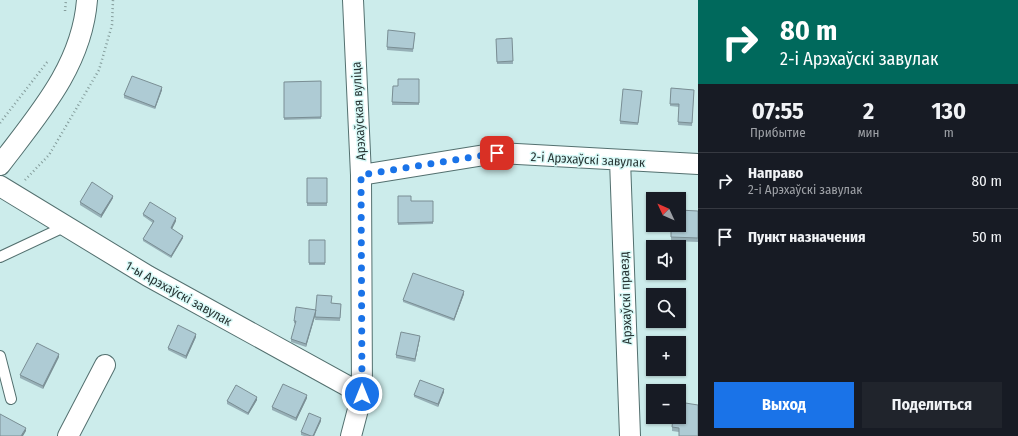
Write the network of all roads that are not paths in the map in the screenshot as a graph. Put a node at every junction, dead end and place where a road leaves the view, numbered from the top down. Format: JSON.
{"nodes":[{"id":1,"x":86,"y":0,"type":"edge"},
{"id":2,"x":352,"y":0,"type":"edge"},
{"id":3,"x":620,"y":160,"type":"junction"},
{"id":4,"x":698,"y":164,"type":"edge"},
{"id":5,"x":0,"y":165,"type":"edge"},
{"id":6,"x":361,"y":175,"type":"junction"},
{"id":7,"x":6,"y":190,"type":"edge"},
{"id":8,"x":64,"y":226,"type":"junction"},
{"id":9,"x":0,"y":257,"type":"edge"},
{"id":10,"x":0,"y":356,"type":"edge"},
{"id":11,"x":105,"y":364,"type":"dead end"},
{"id":12,"x":362,"y":394,"type":"junction"},
{"id":13,"x":11,"y":399,"type":"dead end"},
{"id":14,"x":68,"y":436,"type":"edge"},
{"id":15,"x":351,"y":436,"type":"edge"},
{"id":16,"x":630,"y":436,"type":"edge"}],
"edges":[{"from":1,"to":5,"type":"street"},
{"from":2,"to":6,"type":"street","name":"Арэхаўская вуліца"},
{"from":3,"to":4,"type":"street","name":"2-і Арэхаўскі завулак"},
{"from":3,"to":6,"type":"street","name":"2-і Арэхаўскі завулак"},
{"from":3,"to":16,"type":"street","name":"Арэхаўскі праезд"},
{"from":6,"to":12,"type":"street","name":"Арэхаўская вуліца"},
{"from":7,"to":8,"type":"street","name":"1-ы Арэхаўскі завулак"},
{"from":8,"to":9,"type":"lane"},
{"from":8,"to":12,"type":"street","name":"1-ы Арэхаўскі завулак"},
{"from":10,"to":13,"type":"lane"},
{"from":11,"to":14,"type":"street"},
{"from":12,"to":15,"type":"street","name":"Арэхаўская вуліца"}]}
